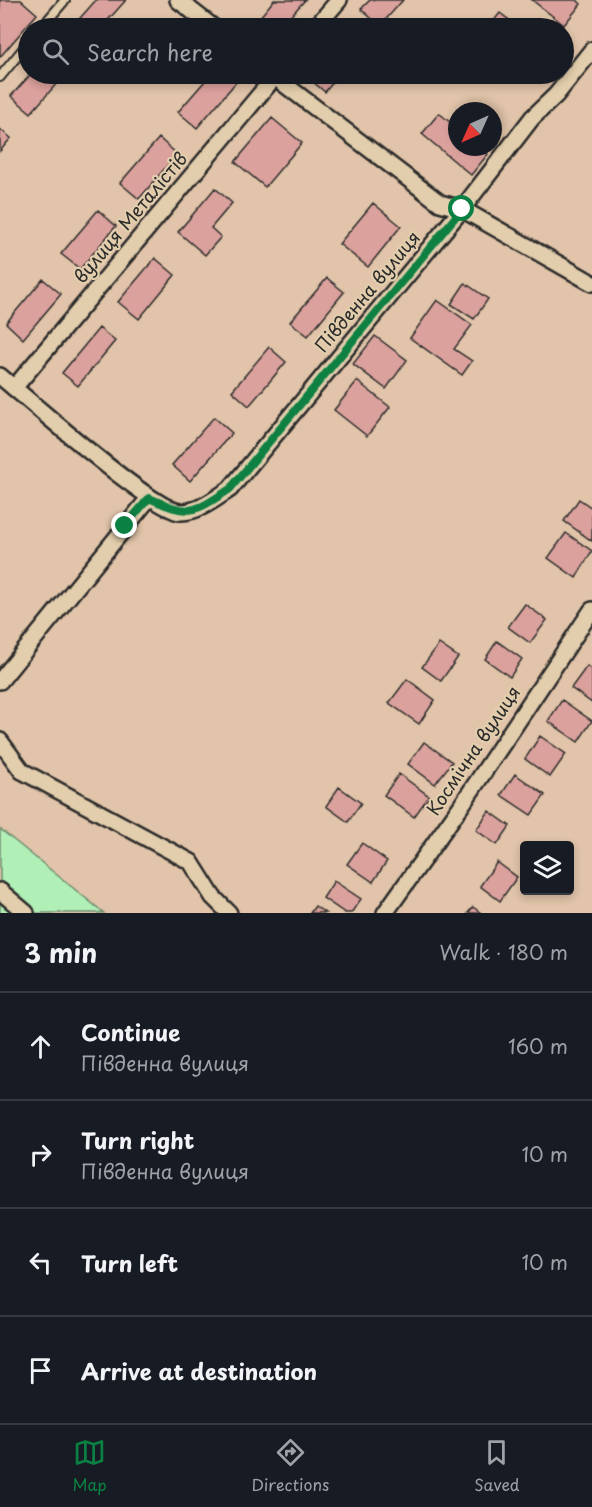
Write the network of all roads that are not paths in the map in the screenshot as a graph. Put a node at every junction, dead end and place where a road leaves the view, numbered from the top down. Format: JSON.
{"nodes":[{"id":1,"x":65,"y":0,"type":"edge"},
{"id":2,"x":178,"y":0,"type":"edge"},
{"id":3,"x":339,"y":0,"type":"edge"},
{"id":4,"x":50,"y":18,"type":"edge"},
{"id":5,"x":201,"y":18,"type":"edge"},
{"id":6,"x":324,"y":18,"type":"edge"},
{"id":7,"x":592,"y":50,"type":"edge"},
{"id":8,"x":18,"y":55,"type":"edge"},
{"id":9,"x":574,"y":72,"type":"edge"},
{"id":10,"x":0,"y":76,"type":"edge"},
{"id":11,"x":267,"y":84,"type":"edge"},
{"id":12,"x":286,"y":84,"type":"edge"},
{"id":13,"x":565,"y":84,"type":"edge"},
{"id":14,"x":462,"y":209,"type":"junction"},
{"id":15,"x":592,"y":283,"type":"edge"},
{"id":16,"x":0,"y":376,"type":"edge"},
{"id":17,"x":14,"y":388,"type":"junction"},
{"id":18,"x":149,"y":498,"type":"junction"},
{"id":19,"x":592,"y":610,"type":"edge"},
{"id":20,"x":0,"y":681,"type":"edge"},
{"id":21,"x":0,"y":741,"type":"edge"},
{"id":22,"x":0,"y":891,"type":"edge"},
{"id":23,"x":26,"y":913,"type":"edge"},
{"id":24,"x":229,"y":913,"type":"edge"},
{"id":25,"x":385,"y":913,"type":"edge"}],
"edges":[{"from":1,"to":4,"type":"lane"},
{"from":2,"to":5,"type":"street"},
{"from":3,"to":6,"type":"street"},
{"from":7,"to":9,"type":"street","name":"Південна вулиця"},
{"from":8,"to":10,"type":"lane"},
{"from":11,"to":17,"type":"street","name":"вулиця Металістів"},
{"from":12,"to":14,"type":"street"},
{"from":13,"to":14,"type":"street","name":"Південна вулиця"},
{"from":14,"to":15,"type":"street"},
{"from":14,"to":18,"type":"street","name":"Південна вулиця"},
{"from":16,"to":17,"type":"street","name":"Південна вулиця"},
{"from":17,"to":18,"type":"street","name":"Південна вулиця"},
{"from":18,"to":20,"type":"street"},
{"from":19,"to":25,"type":"street","name":"Космічна вулиця"},
{"from":21,"to":24,"type":"street"},
{"from":22,"to":23,"type":"street"}]}
